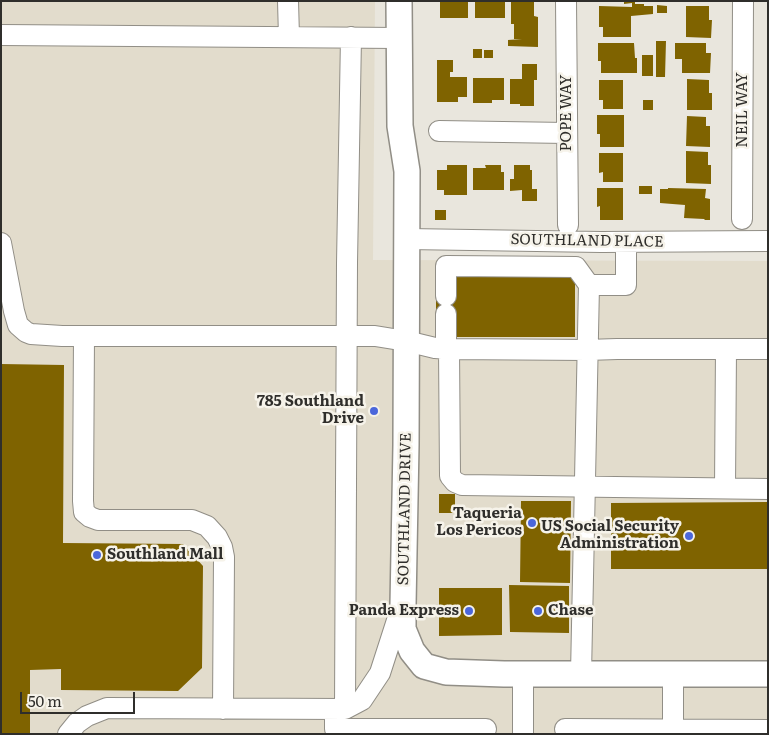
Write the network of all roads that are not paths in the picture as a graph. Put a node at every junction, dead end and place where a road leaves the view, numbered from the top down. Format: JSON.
{"nodes":[{"id":1,"x":288,"y":1,"type":"edge"},
{"id":2,"x":399,"y":1,"type":"edge"},
{"id":3,"x":566,"y":1,"type":"edge"},
{"id":4,"x":744,"y":1,"type":"edge"},
{"id":5,"x":1,"y":35,"type":"edge"},
{"id":6,"x":289,"y":37,"type":"junction"},
{"id":7,"x":351,"y":37,"type":"junction"},
{"id":8,"x":399,"y":38,"type":"junction"},
{"id":9,"x":439,"y":131,"type":"dead end"},
{"id":10,"x":567,"y":133,"type":"junction"},
{"id":11,"x":742,"y":219,"type":"dead end"},
{"id":12,"x":568,"y":225,"type":"dead end"},
{"id":13,"x":407,"y":239,"type":"junction"},
{"id":14,"x":768,"y":241,"type":"edge"},
{"id":15,"x":626,"y":242,"type":"junction"},
{"id":16,"x":1,"y":243,"type":"edge"},
{"id":17,"x":588,"y":285,"type":"junction"},
{"id":18,"x":84,"y":336,"type":"junction"},
{"id":19,"x":347,"y":336,"type":"junction"},
{"id":20,"x":406,"y":341,"type":"junction"},
{"id":21,"x":447,"y":348,"type":"junction"},
{"id":22,"x":726,"y":349,"type":"junction"},
{"id":23,"x":768,"y":349,"type":"edge"},
{"id":24,"x":587,"y":350,"type":"junction"},
{"id":25,"x":585,"y":486,"type":"junction"},
{"id":26,"x":726,"y":488,"type":"junction"},
{"id":27,"x":768,"y":489,"type":"edge"},
{"id":28,"x":402,"y":605,"type":"junction"},
{"id":29,"x":522,"y":674,"type":"junction"},
{"id":30,"x":581,"y":674,"type":"junction"},
{"id":31,"x":673,"y":674,"type":"junction"},
{"id":32,"x":768,"y":674,"type":"edge"},
{"id":33,"x":222,"y":709,"type":"junction"},
{"id":34,"x":340,"y":709,"type":"junction"},
{"id":35,"x":486,"y":729,"type":"dead end"},
{"id":36,"x":564,"y":729,"type":"dead end"},
{"id":37,"x":673,"y":730,"type":"junction"},
{"id":38,"x":768,"y":730,"type":"edge"},
{"id":39,"x":68,"y":734,"type":"edge"},
{"id":40,"x":523,"y":734,"type":"edge"}],
"edges":[{"from":1,"to":6,"type":"street"},
{"from":2,"to":8,"type":"main road","name":"SOUTHLAND DRIVE"},
{"from":3,"to":10,"type":"street","name":"POPE WAY"},
{"from":4,"to":11,"type":"street","name":"NEIL WAY"},
{"from":5,"to":6,"type":"street"},
{"from":6,"to":7,"type":"street"},
{"from":7,"to":8,"type":"street"},
{"from":7,"to":19,"type":"street"},
{"from":8,"to":13,"type":"main road","name":"SOUTHLAND DRIVE"},
{"from":9,"to":10,"type":"street"},
{"from":10,"to":12,"type":"street","name":"POPE WAY"},
{"from":13,"to":15,"type":"street","name":"SOUTHLAND PLACE"},
{"from":13,"to":20,"type":"main road","name":"SOUTHLAND DRIVE"},
{"from":14,"to":15,"type":"street","name":"SOUTHLAND PLACE"},
{"from":15,"to":17,"type":"street"},
{"from":16,"to":18,"type":"street"},
{"from":17,"to":21,"type":"street"},
{"from":17,"to":24,"type":"street"},
{"from":18,"to":19,"type":"street"},
{"from":18,"to":33,"type":"street"},
{"from":19,"to":20,"type":"street"},
{"from":19,"to":34,"type":"street"},
{"from":20,"to":21,"type":"street"},
{"from":20,"to":28,"type":"main road","name":"SOUTHLAND DRIVE"},
{"from":21,"to":24,"type":"street"},
{"from":21,"to":25,"type":"street"},
{"from":22,"to":23,"type":"street"},
{"from":22,"to":24,"type":"street"},
{"from":22,"to":26,"type":"street"},
{"from":24,"to":25,"type":"street"},
{"from":25,"to":26,"type":"street"},
{"from":25,"to":30,"type":"street"},
{"from":26,"to":27,"type":"street"},
{"from":28,"to":29,"type":"main road","name":"SOUTHLAND DRIVE"},
{"from":28,"to":34,"type":"street"},
{"from":29,"to":30,"type":"main road","name":"SOUTHLAND DRIVE"},
{"from":29,"to":40,"type":"street"},
{"from":30,"to":31,"type":"main road","name":"SOUTHLAND DRIVE"},
{"from":31,"to":32,"type":"main road","name":"SOUTHLAND DRIVE"},
{"from":31,"to":37,"type":"street"},
{"from":33,"to":34,"type":"street"},
{"from":33,"to":39,"type":"street"},
{"from":34,"to":35,"type":"street"},
{"from":36,"to":37,"type":"street"},
{"from":37,"to":38,"type":"street"}]}
